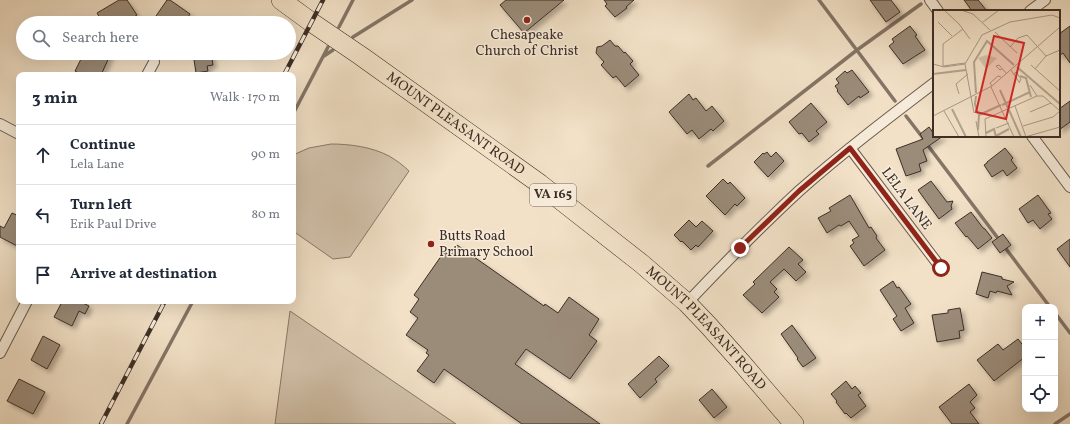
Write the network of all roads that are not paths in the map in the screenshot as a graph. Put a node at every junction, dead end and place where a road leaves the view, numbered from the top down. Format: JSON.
{"nodes":[{"id":1,"x":281,"y":0,"type":"edge"},
{"id":2,"x":930,"y":0,"type":"edge"},
{"id":3,"x":1045,"y":0,"type":"edge"},
{"id":4,"x":937,"y":10,"type":"edge"},
{"id":5,"x":1031,"y":10,"type":"edge"},
{"id":6,"x":154,"y":62,"type":"dead end"},
{"id":7,"x":149,"y":72,"type":"edge"},
{"id":8,"x":933,"y":84,"type":"edge"},
{"id":9,"x":0,"y":124,"type":"edge"},
{"id":10,"x":16,"y":132,"type":"edge"},
{"id":11,"x":1033,"y":137,"type":"edge"},
{"id":12,"x":850,"y":148,"type":"junction"},
{"id":13,"x":1070,"y":187,"type":"edge"},
{"id":14,"x":941,"y":268,"type":"dead end"},
{"id":15,"x":687,"y":303,"type":"junction"},
{"id":16,"x":25,"y":304,"type":"edge"},
{"id":17,"x":0,"y":353,"type":"edge"},
{"id":18,"x":794,"y":424,"type":"edge"}],
"edges":[{"from":1,"to":15,"type":"highway","name":"MOUNT PLEASANT ROAD","number":"VA 165"},
{"from":2,"to":4,"type":"street"},
{"from":3,"to":5,"type":"street"},
{"from":6,"to":7,"type":"street"},
{"from":8,"to":12,"type":"street"},
{"from":9,"to":10,"type":"street"},
{"from":11,"to":13,"type":"street"},
{"from":12,"to":14,"type":"street","name":"LELA LANE"},
{"from":12,"to":15,"type":"street"},
{"from":15,"to":18,"type":"highway","name":"MOUNT PLEASANT ROAD","number":"VA 165"},
{"from":16,"to":17,"type":"street"}]}
